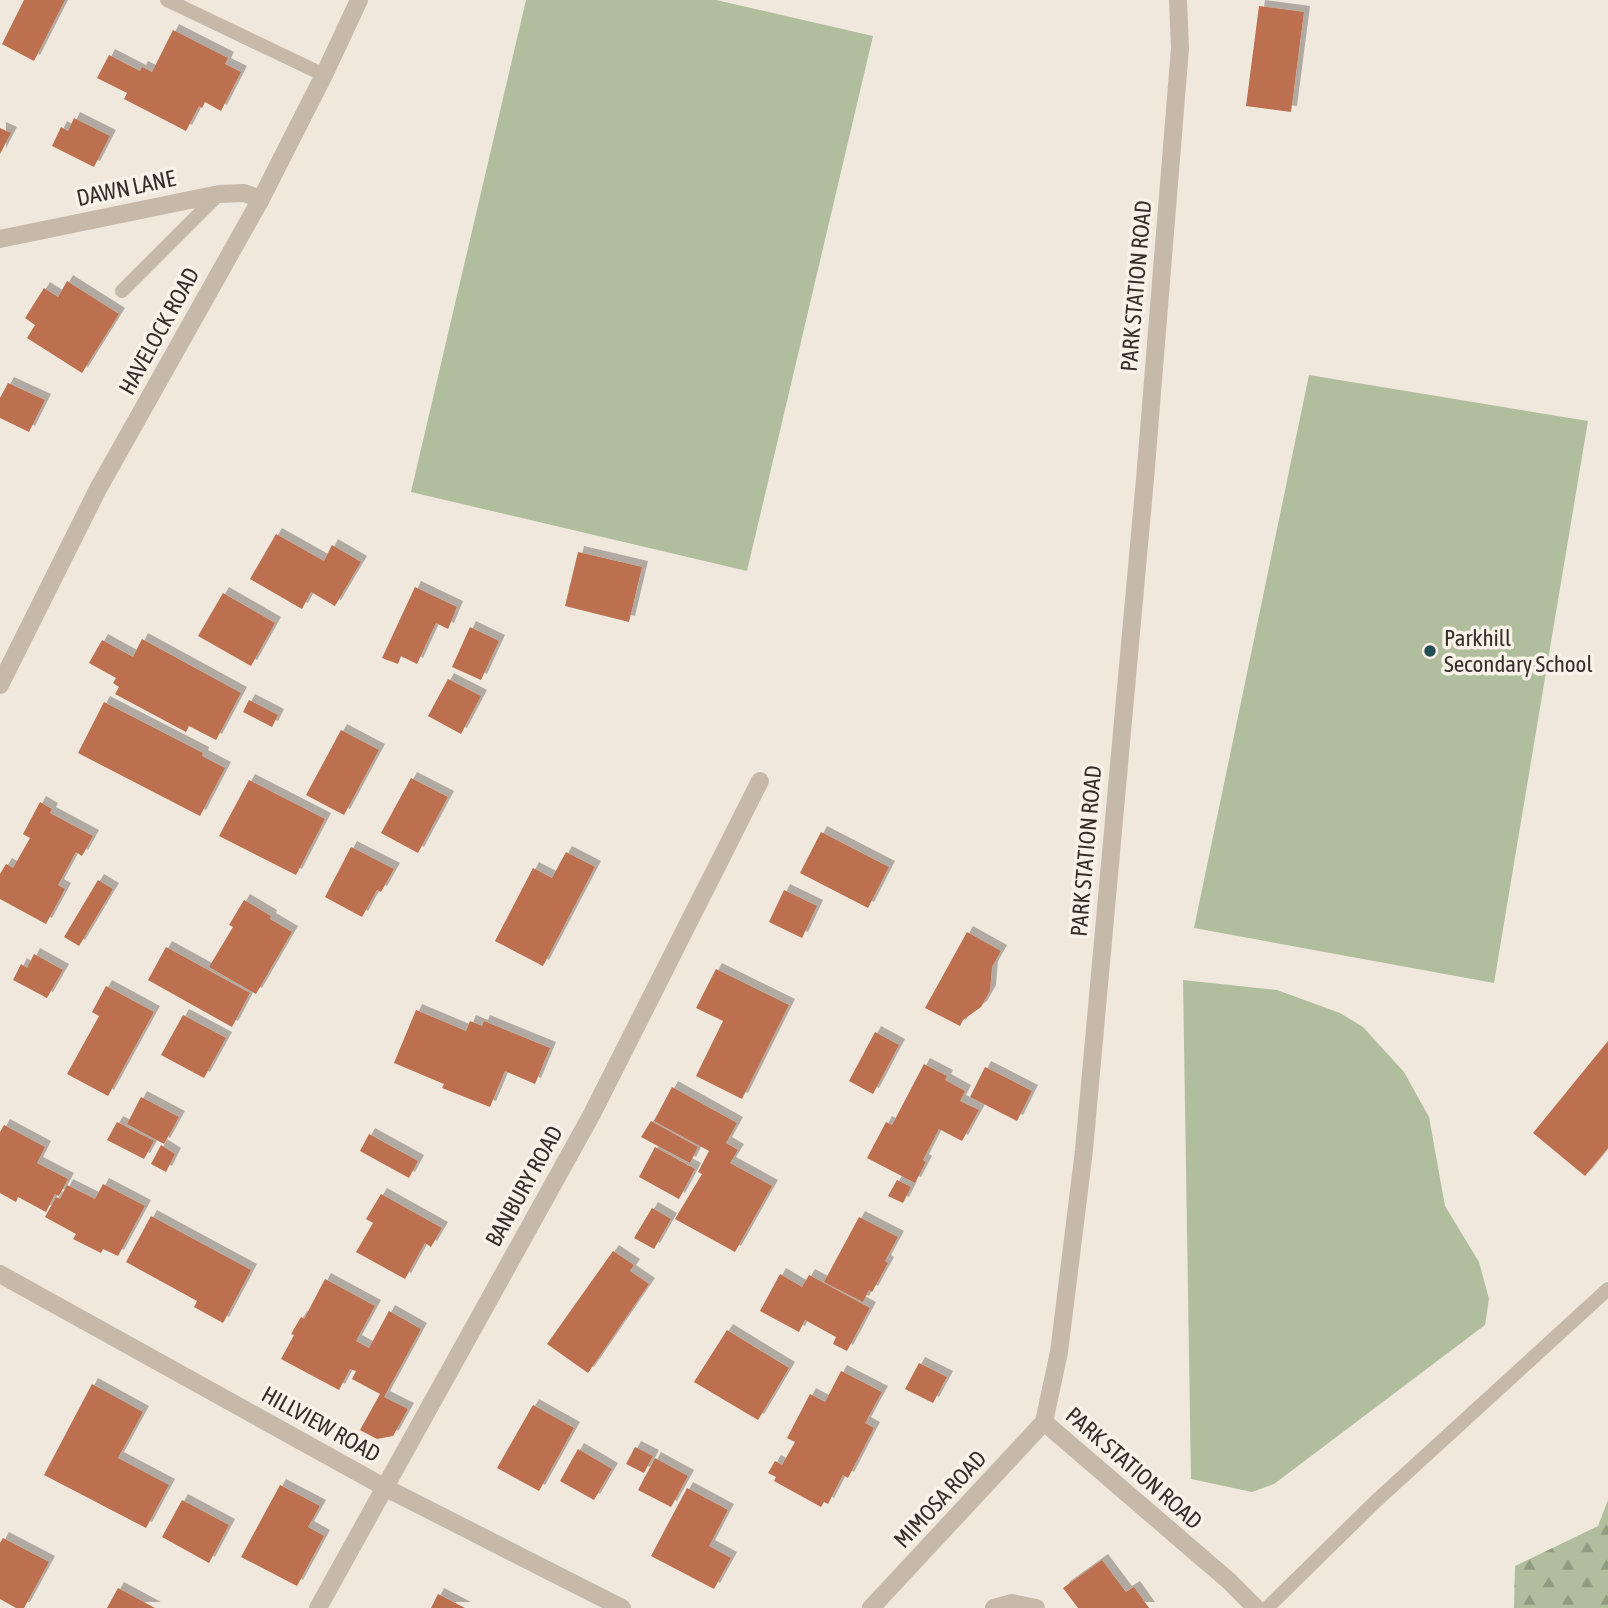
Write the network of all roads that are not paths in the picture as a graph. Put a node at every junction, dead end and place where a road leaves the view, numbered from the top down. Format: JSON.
{"nodes":[{"id":1,"x":167,"y":0,"type":"edge"},
{"id":2,"x":359,"y":0,"type":"edge"},
{"id":3,"x":1178,"y":0,"type":"edge"},
{"id":4,"x":324,"y":75,"type":"junction"},
{"id":5,"x":219,"y":194,"type":"junction"},
{"id":6,"x":261,"y":199,"type":"junction"},
{"id":7,"x":0,"y":239,"type":"edge"},
{"id":8,"x":122,"y":291,"type":"dead end"},
{"id":9,"x":0,"y":685,"type":"edge"},
{"id":10,"x":760,"y":781,"type":"dead end"},
{"id":11,"x":0,"y":1274,"type":"edge"},
{"id":12,"x":1608,"y":1289,"type":"edge"},
{"id":13,"x":1044,"y":1422,"type":"junction"},
{"id":14,"x":384,"y":1487,"type":"junction"},
{"id":15,"x":318,"y":1608,"type":"edge"},
{"id":16,"x":622,"y":1608,"type":"edge"},
{"id":17,"x":871,"y":1608,"type":"edge"},
{"id":18,"x":994,"y":1608,"type":"edge"},
{"id":19,"x":1036,"y":1608,"type":"edge"},
{"id":20,"x":1256,"y":1608,"type":"edge"},
{"id":21,"x":1267,"y":1608,"type":"edge"}],
"edges":[{"from":1,"to":4,"type":"lane"},
{"from":2,"to":4,"type":"street","name":"HAVELOCK ROAD"},
{"from":3,"to":13,"type":"street","name":"PARK STATION ROAD"},
{"from":4,"to":6,"type":"street","name":"HAVELOCK ROAD"},
{"from":5,"to":6,"type":"street","name":"DAWN LANE"},
{"from":5,"to":7,"type":"street","name":"DAWN LANE"},
{"from":5,"to":8,"type":"lane"},
{"from":6,"to":9,"type":"street","name":"HAVELOCK ROAD"},
{"from":10,"to":14,"type":"street","name":"BANBURY ROAD"},
{"from":11,"to":14,"type":"street","name":"HILLVIEW ROAD"},
{"from":12,"to":21,"type":"lane"},
{"from":13,"to":17,"type":"street","name":"MIMOSA ROAD"},
{"from":13,"to":20,"type":"street","name":"PARK STATION ROAD"},
{"from":14,"to":15,"type":"street","name":"BANBURY ROAD"},
{"from":14,"to":16,"type":"street","name":"HILLVIEW ROAD"},
{"from":18,"to":19,"type":"street"}]}
